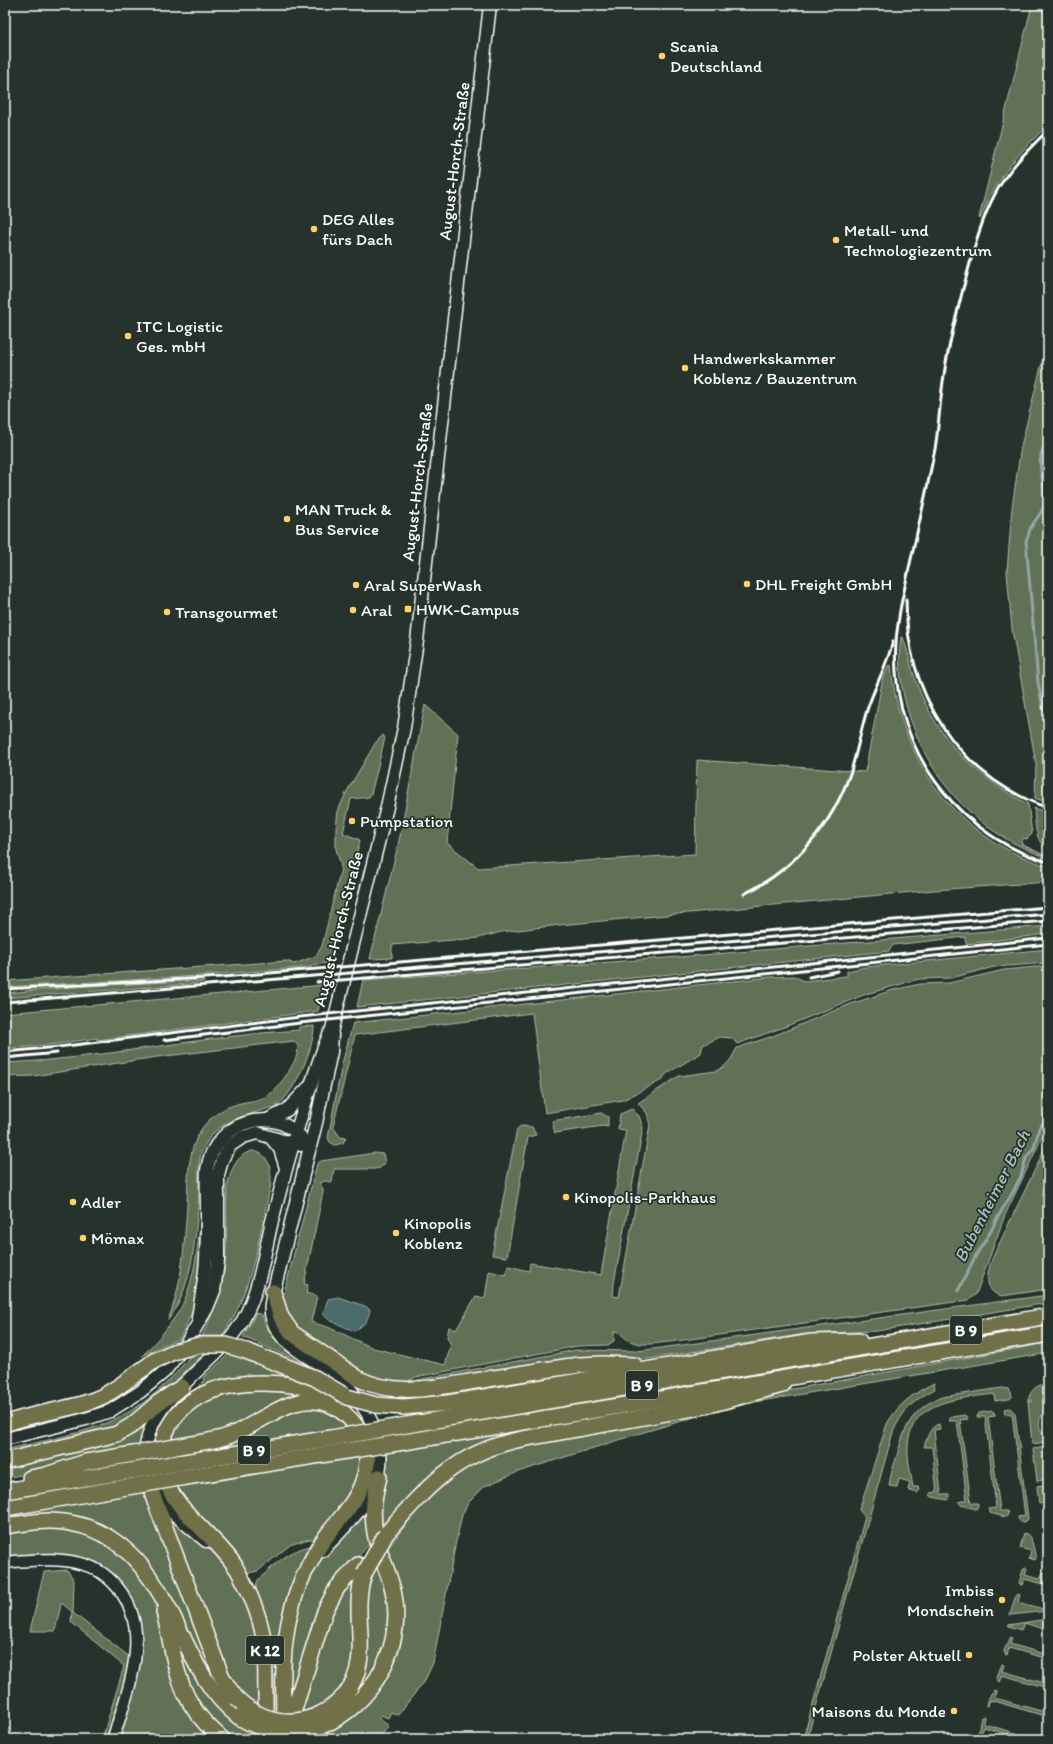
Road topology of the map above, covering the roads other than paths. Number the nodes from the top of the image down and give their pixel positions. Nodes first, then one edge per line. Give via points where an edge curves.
1 (490, 5) edge
2 (332, 1029) junction
3 (312, 1082) junction
4 (267, 1120) junction
5 (271, 1138) junction
6 (295, 1138) junction
7 (310, 1146) junction
8 (286, 1168) junction
9 (274, 1292) junction
10 (1048, 1316) edge
11 (197, 1323) junction
12 (1048, 1334) edge
13 (883, 1344) junction
14 (654, 1368) junction
15 (844, 1368) junction
16 (182, 1387) junction
17 (347, 1397) junction
18 (5, 1424) edge
19 (5, 1439) edge
20 (5, 1461) edge
21 (141, 1477) junction
22 (379, 1477) junction
23 (5, 1484) edge
24 (5, 1491) edge
25 (5, 1508) edge
26 (5, 1526) edge
27 (5, 1562) edge
28 (235, 1566) junction
29 (308, 1567) junction
30 (361, 1570) junction
31 (155, 1584) junction
32 (308, 1725) junction
33 (113, 1739) edge
34 (222, 1739) edge
35 (266, 1739) edge
36 (284, 1739) edge

1 - 2 main road, August-Horch-Straße / K 12 via 408,706 387,807
2 - 3 main road, August-Horch-Straße / K 12
2 - 7 main road, August-Horch-Straße / K 12 via 331,1052
3 - 4 main road via 287,1110
3 - 6 main road, August-Horch-Straße / K 12
4 - 6 main road via 287,1125
4 - 11 main road via 251,1122 231,1130 220,1139 210,1159 207,1170 206,1268
5 - 6 main road
5 - 8 main road via 280,1149
5 - 11 main road via 257,1133 243,1137 231,1146 222,1160 218,1175 217,1272 211,1299
6 - 7 main road
6 - 8 main road, August-Horch-Straße / K 12
7 - 9 main road, August-Horch-Straße / K 12
8 - 16 main road, August-Horch-Straße / K 12 via 246,1314 227,1343
9 - 14 highway via 281,1317 292,1333 359,1379 388,1388 428,1388 579,1364 626,1364
9 - 22 main road, August-Horch-Straße / K 12 via 271,1317 281,1336 345,1384 370,1418 380,1448
10 - 13 highway, B 9
11 - 19 main road via 172,1363 130,1399 110,1411 93,1417
12 - 15 highway, B 9
13 - 14 highway via 857,1341 812,1342
13 - 21 highway, B 9, bridge via 178,1463
14 - 17 highway, bridge via 448,1403 403,1407 376,1405
15 - 21 highway, B 9, bridge via 180,1478
15 - 30 highway, bridge via 720,1403 522,1438 493,1446 464,1460 438,1478 391,1528
16 - 20 highway via 158,1402 131,1426 116,1434
16 - 21 main road, August-Horch-Straße / K 12 via 166,1403 152,1425 145,1448
17 - 18 highway, bridge via 314,1378 246,1351 226,1345 199,1345 160,1357 112,1391 93,1400
17 - 28 highway, bridge via 300,1385 260,1383 234,1386 214,1391 186,1405 168,1428 160,1452 164,1476 174,1496 189,1515 220,1545
21 - 24 highway, B 9
21 - 25 highway, B 9
21 - 28 main road, August-Horch-Straße / K 12 via 174,1514
21 - 32 highway, bridge via 153,1496 221,1675 236,1698 254,1713 268,1719
22 - 29 main road, August-Horch-Straße / K 12 via 362,1507
22 - 32 highway via 373,1505 373,1521 395,1602 390,1652 376,1680 358,1702 337,1719
23 - 29 highway, bridge via 46,1475 86,1462 232,1435 284,1406 298,1402 320,1402 346,1414 358,1428 365,1443 367,1459 365,1474 355,1498 320,1545
26 - 31 highway via 50,1521 71,1523 91,1529 112,1539 131,1554
27 - 33 street via 52,1560 78,1563 103,1574 122,1594 134,1618 136,1644 133,1671
28 - 35 main road, August-Horch-Straße / K 12 via 254,1602 263,1635
29 - 36 main road, August-Horch-Straße / K 12 via 295,1594 286,1632 283,1666
30 - 32 highway via 358,1603 361,1652 356,1678 336,1704
30 - 36 highway via 338,1588 325,1610
31 - 32 highway, bridge via 196,1665 223,1703 240,1717 271,1731 294,1733
31 - 34 highway via 183,1689 197,1713

